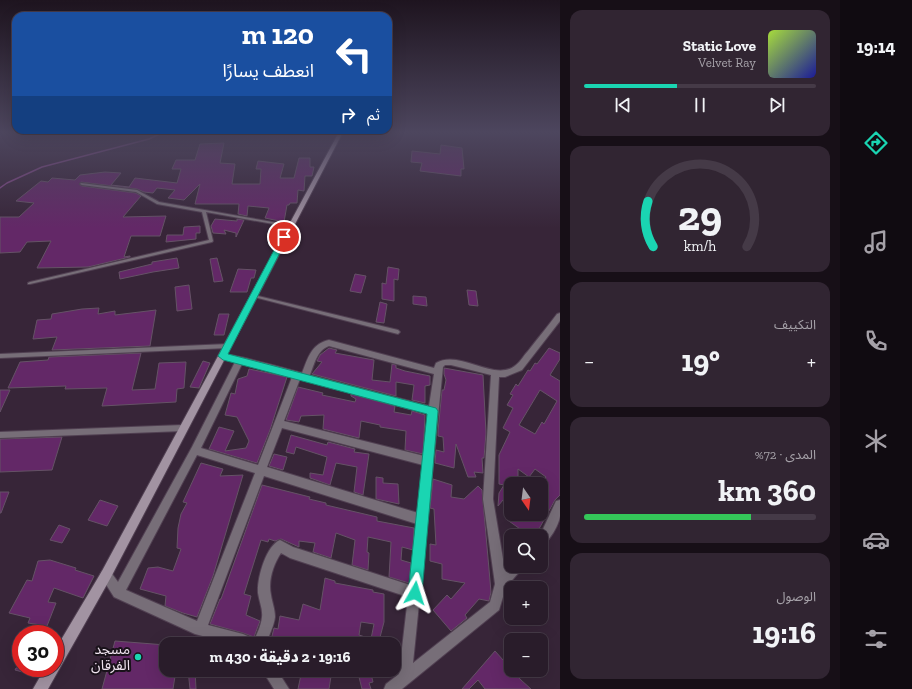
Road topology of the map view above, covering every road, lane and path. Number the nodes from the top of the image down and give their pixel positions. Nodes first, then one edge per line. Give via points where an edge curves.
1 (324, 164) edge
2 (82, 184) dead end
3 (204, 211) junction
4 (290, 226) junction
5 (30, 283) dead end
6 (254, 296) junction
7 (560, 316) edge
8 (398, 332) dead end
9 (228, 346) junction
10 (0, 356) edge
11 (223, 356) junction
12 (240, 360) junction
13 (438, 372) junction
14 (495, 373) junction
15 (301, 376) junction
16 (433, 411) junction
17 (278, 423) junction
18 (183, 428) junction
19 (0, 435) edge
20 (195, 450) junction
21 (429, 462) junction
22 (261, 470) junction
23 (560, 505) edge
24 (423, 520) junction
25 (548, 530) edge
26 (511, 573) edge
27 (106, 575) junction
28 (501, 584) junction
29 (118, 593) junction
30 (415, 593) junction
31 (200, 629) junction
32 (231, 637) edge
33 (262, 637) edge
34 (64, 647) edge
35 (47, 677) edge
36 (274, 677) edge
37 (405, 678) junction
38 (40, 689) edge
39 (282, 689) edge
40 (391, 689) edge

1 - 4 main road
2 - 3 lane via 137,191 158,203
3 - 4 lane
3 - 5 lane via 211,241
4 - 6 main road
6 - 8 lane
6 - 9 main road
7 - 14 street via 519,368 505,374
9 - 10 lane
9 - 11 main road
11 - 12 street
11 - 18 main road
12 - 15 street
12 - 20 street
13 - 14 street via 439,365 447,361
13 - 15 street via 324,343 318,347
13 - 16 street
14 - 28 street via 488,499
15 - 16 street
15 - 17 street
16 - 21 street
17 - 21 street
17 - 22 street
18 - 19 lane
18 - 27 main road
20 - 22 street
20 - 29 street
21 - 24 street
22 - 24 street
22 - 31 street
23 - 25 street
24 - 30 street
26 - 28 street
27 - 29 street
27 - 34 main road
28 - 37 street via 495,606
29 - 31 street
30 - 33 street via 290,552 280,546 273,555 265,581 268,620
30 - 37 street
31 - 32 street
35 - 38 main road
36 - 39 street
37 - 40 street

